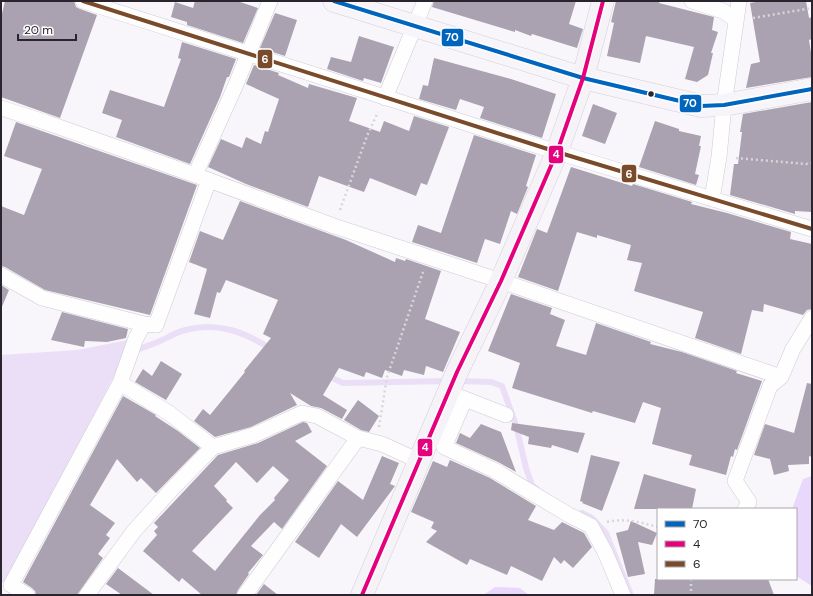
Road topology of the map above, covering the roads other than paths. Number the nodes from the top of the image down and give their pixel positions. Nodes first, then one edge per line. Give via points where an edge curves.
1 (83, 1) edge
2 (270, 1) edge
3 (334, 1) edge
4 (425, 1) edge
5 (603, 1) edge
6 (692, 1) edge
7 (739, 1) edge
8 (736, 20) junction
9 (415, 26) junction
10 (249, 54) junction
11 (583, 78) junction
12 (812, 89) edge
13 (385, 98) junction
14 (724, 105) junction
15 (1, 108) edge
16 (556, 152) junction
17 (202, 177) junction
18 (712, 199) junction
19 (812, 229) edge
20 (1, 275) edge
21 (501, 281) junction
22 (812, 318) edge
23 (144, 324) junction
24 (781, 377) junction
25 (120, 383) junction
26 (455, 388) junction
27 (506, 415) dead end
28 (363, 440) junction
29 (213, 447) junction
30 (419, 461) junction
31 (746, 508) edge
32 (26, 595) edge
33 (87, 595) edge
34 (245, 595) edge
35 (362, 595) edge
36 (623, 595) edge

1 - 10 street
2 - 10 street
3 - 9 main road
4 - 9 street
5 - 11 highway
6 - 8 street via 722,10
7 - 8 street
8 - 14 street
9 - 11 main road
9 - 13 street
10 - 13 street
10 - 17 street
11 - 14 main road via 701,106
11 - 16 highway
12 - 14 main road
13 - 16 street
14 - 18 street
15 - 17 street
16 - 18 street
16 - 21 highway
17 - 21 street via 334,226
17 - 23 street via 156,325
18 - 19 street
20 - 23 street via 42,298
21 - 24 street
21 - 26 highway
22 - 24 street via 793,349
23 - 25 street via 136,338
24 - 31 street via 770,386 735,481 749,502
25 - 29 street
25 - 32 street via 10,585
26 - 27 street
26 - 30 highway
26 - 36 street via 444,447 494,470 591,526
28 - 29 street via 317,416 302,413 254,435
28 - 30 street via 382,444
28 - 34 street
29 - 33 street via 134,531
30 - 35 highway

